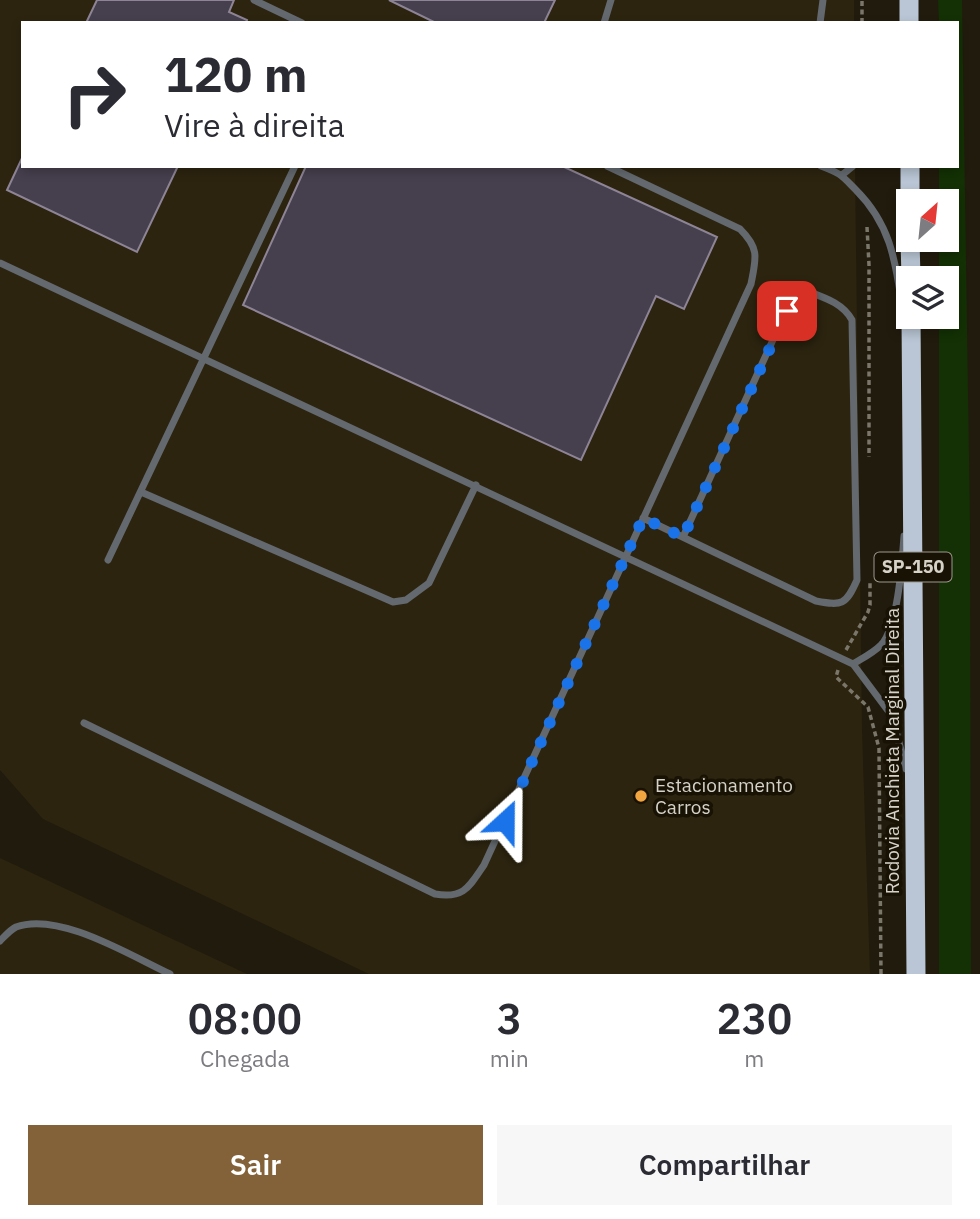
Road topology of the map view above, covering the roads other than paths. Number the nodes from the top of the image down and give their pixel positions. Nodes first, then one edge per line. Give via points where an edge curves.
1 (254, 0) edge
2 (611, 0) edge
3 (823, 0) edge
4 (902, 0) edge
5 (906, 11) edge
6 (299, 21) edge
7 (605, 21) edge
8 (820, 21) edge
9 (294, 168) edge
10 (611, 168) edge
11 (826, 168) edge
12 (851, 168) edge
13 (910, 168) edge
14 (842, 175) junction
15 (910, 189) edge
16 (0, 263) edge
17 (911, 329) edge
18 (205, 359) junction
19 (911, 371) junction
20 (912, 435) junction
21 (477, 485) junction
22 (141, 492) junction
23 (643, 518) junction
24 (683, 537) junction
25 (625, 558) junction
26 (108, 560) dead end
27 (853, 664) junction
28 (84, 723) dead end
29 (915, 818) junction
30 (0, 941) edge
31 (170, 974) edge
32 (916, 974) edge

1 - 6 lane
2 - 7 lane
3 - 8 lane
4 - 5 lane
9 - 18 lane
10 - 23 lane via 740,229 757,255 751,284
11 - 14 lane
12 - 14 lane
13 - 15 highway
14 - 19 lane via 885,227 895,257
16 - 18 lane
17 - 19 highway, Rodovia Anchieta Marginal Direita / SP-150
18 - 21 lane
18 - 22 lane
19 - 20 highway, Rodovia Anchieta Marginal Direita / SP-150
20 - 27 lane via 893,619 880,646
20 - 29 highway, Rodovia Anchieta Marginal Direita / SP-150
21 - 22 lane via 429,583 406,600 393,602
21 - 25 lane
22 - 26 lane
23 - 24 lane
23 - 25 lane
24 - 24 lane via 816,601 837,605 849,598 857,580 852,320 847,310 804,290 793,296
25 - 27 lane
25 - 28 lane via 484,866 466,891 450,897 435,894
27 - 29 lane via 892,716
29 - 32 highway, Rodovia Anchieta Marginal Direita / SP-150
30 - 31 lane via 14,928 37,923 90,936

